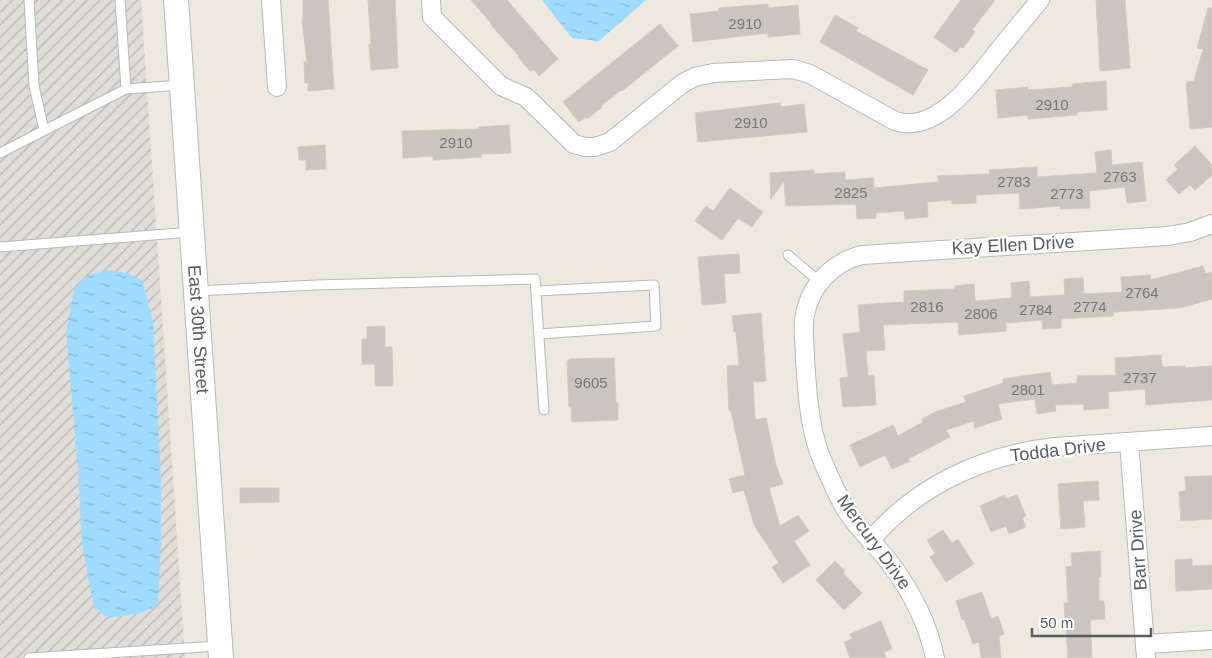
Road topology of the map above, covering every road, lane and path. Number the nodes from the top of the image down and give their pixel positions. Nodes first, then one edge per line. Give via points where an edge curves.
1 (29, 0) edge
2 (120, 0) edge
3 (176, 0) edge
4 (271, 0) edge
5 (431, 0) edge
6 (1040, 0) edge
7 (182, 85) junction
8 (277, 86) dead end
9 (126, 89) junction
10 (44, 130) junction
11 (0, 153) edge
12 (1212, 224) edge
13 (192, 232) junction
14 (0, 247) edge
15 (788, 256) dead end
16 (820, 282) junction
17 (196, 291) junction
18 (536, 291) junction
19 (539, 334) junction
20 (544, 410) dead end
21 (1212, 436) edge
22 (1129, 442) junction
23 (870, 541) junction
24 (1212, 640) edge
25 (1145, 651) edge
26 (220, 652) edge
27 (29, 658) edge
28 (935, 658) edge

1 - 10 lane via 34,86
2 - 9 lane
3 - 7 main road, East 30th Street
4 - 8 street
5 - 6 street via 432,17 501,86 526,97 574,144 590,148 610,142 684,83 713,73 779,68 801,70 895,121 911,124 926,120 968,90
7 - 9 lane
7 - 13 main road, East 30th Street
9 - 10 lane
10 - 11 lane
12 - 16 street, Kay Ellen Drive via 1168,236 868,254 845,261 829,271
13 - 14 lane
13 - 17 main road, East 30th Street
15 - 16 lane
16 - 23 street, Mercury Drive via 809,300 804,320 808,406 818,450 833,485 847,511
17 - 18 lane via 536,279
17 - 26 main road, East 30th Street
18 - 19 lane
18 - 19 lane via 654,286 656,326
19 - 20 lane
21 - 22 street, Todda Drive
22 - 23 street, Todda Drive via 1032,449 983,462 912,501
22 - 25 street, Barr Drive
23 - 28 street, Mercury Drive via 899,574 914,599
24 - 25 street
26 - 27 lane

